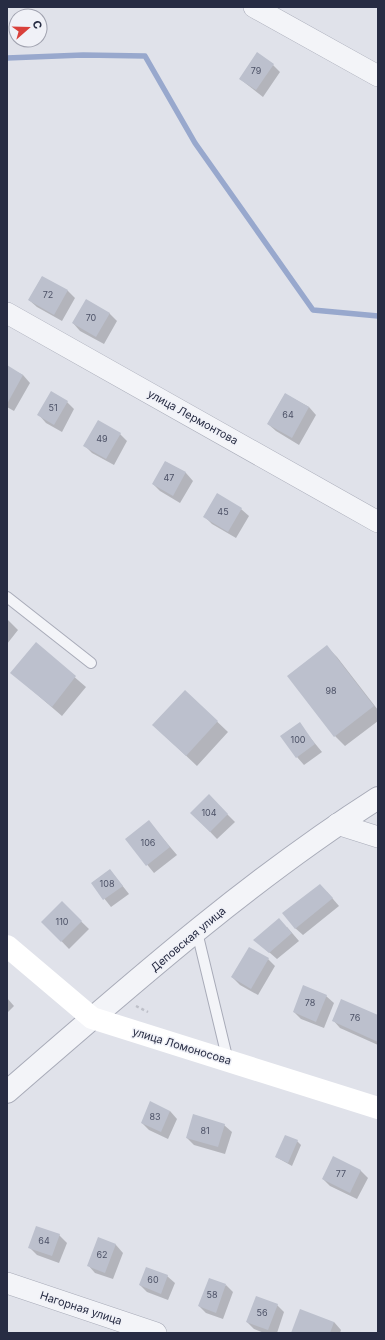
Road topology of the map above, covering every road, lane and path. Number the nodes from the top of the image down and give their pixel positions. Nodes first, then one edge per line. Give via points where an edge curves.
1 (254, 7) edge
2 (378, 76) edge
3 (7, 313) edge
4 (378, 522) edge
5 (7, 597) edge
6 (91, 663) dead end
7 (378, 798) edge
8 (337, 824) junction
9 (378, 837) edge
10 (197, 932) junction
11 (7, 946) edge
12 (132, 1003) dead end
13 (149, 1013) dead end
14 (92, 1018) junction
15 (228, 1061) junction
16 (7, 1092) edge
17 (378, 1108) edge
18 (7, 1283) edge
19 (156, 1333) edge

1 - 2 street
3 - 4 street, улица Лермонтова
5 - 6 lane
7 - 8 street, Деповская улица
8 - 9 street
8 - 10 street, Деповская улица
10 - 14 street, Деповская улица
10 - 15 lane
11 - 14 main road, улица Ломоносова
12 - 13 path
14 - 15 main road, улица Ломоносова
14 - 16 street, Деповская улица
15 - 17 main road, улица Ломоносова
18 - 19 street, Нагорная улица

